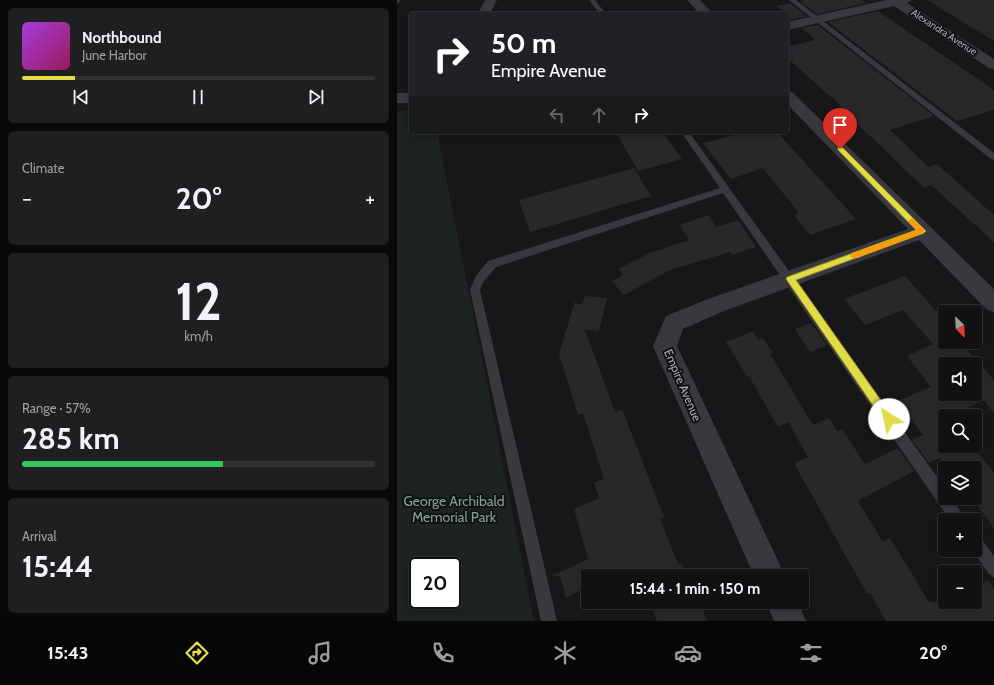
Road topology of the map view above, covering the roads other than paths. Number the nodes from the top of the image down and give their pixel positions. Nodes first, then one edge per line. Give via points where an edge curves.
1 (492, 0) edge
2 (592, 0) edge
3 (693, 0) edge
4 (792, 0) edge
5 (899, 1) edge
6 (485, 12) edge
7 (498, 12) edge
8 (601, 12) edge
9 (705, 12) edge
10 (818, 20) junction
11 (789, 26) edge
12 (994, 64) edge
13 (789, 97) edge
14 (397, 98) edge
15 (409, 98) edge
16 (686, 134) edge
17 (994, 157) edge
18 (726, 189) junction
19 (921, 231) junction
20 (790, 279) junction
21 (994, 304) edge
22 (954, 513) edge
23 (982, 552) edge
24 (767, 569) edge
25 (994, 569) edge
26 (784, 609) edge
27 (549, 621) edge
28 (790, 621) edge

1 - 6 street
1 - 7 street
2 - 8 lane
3 - 9 street
4 - 10 lane
5 - 10 street
5 - 12 street, Alexandra Avenue
10 - 11 street
10 - 17 lane
13 - 19 street
14 - 15 street
16 - 18 lane
18 - 20 lane
18 - 27 lane via 492,264 475,290
19 - 20 street, Empire Avenue
19 - 21 street
20 - 22 lane
20 - 24 street, Empire Avenue via 674,323 665,346
23 - 25 lane
26 - 28 street

